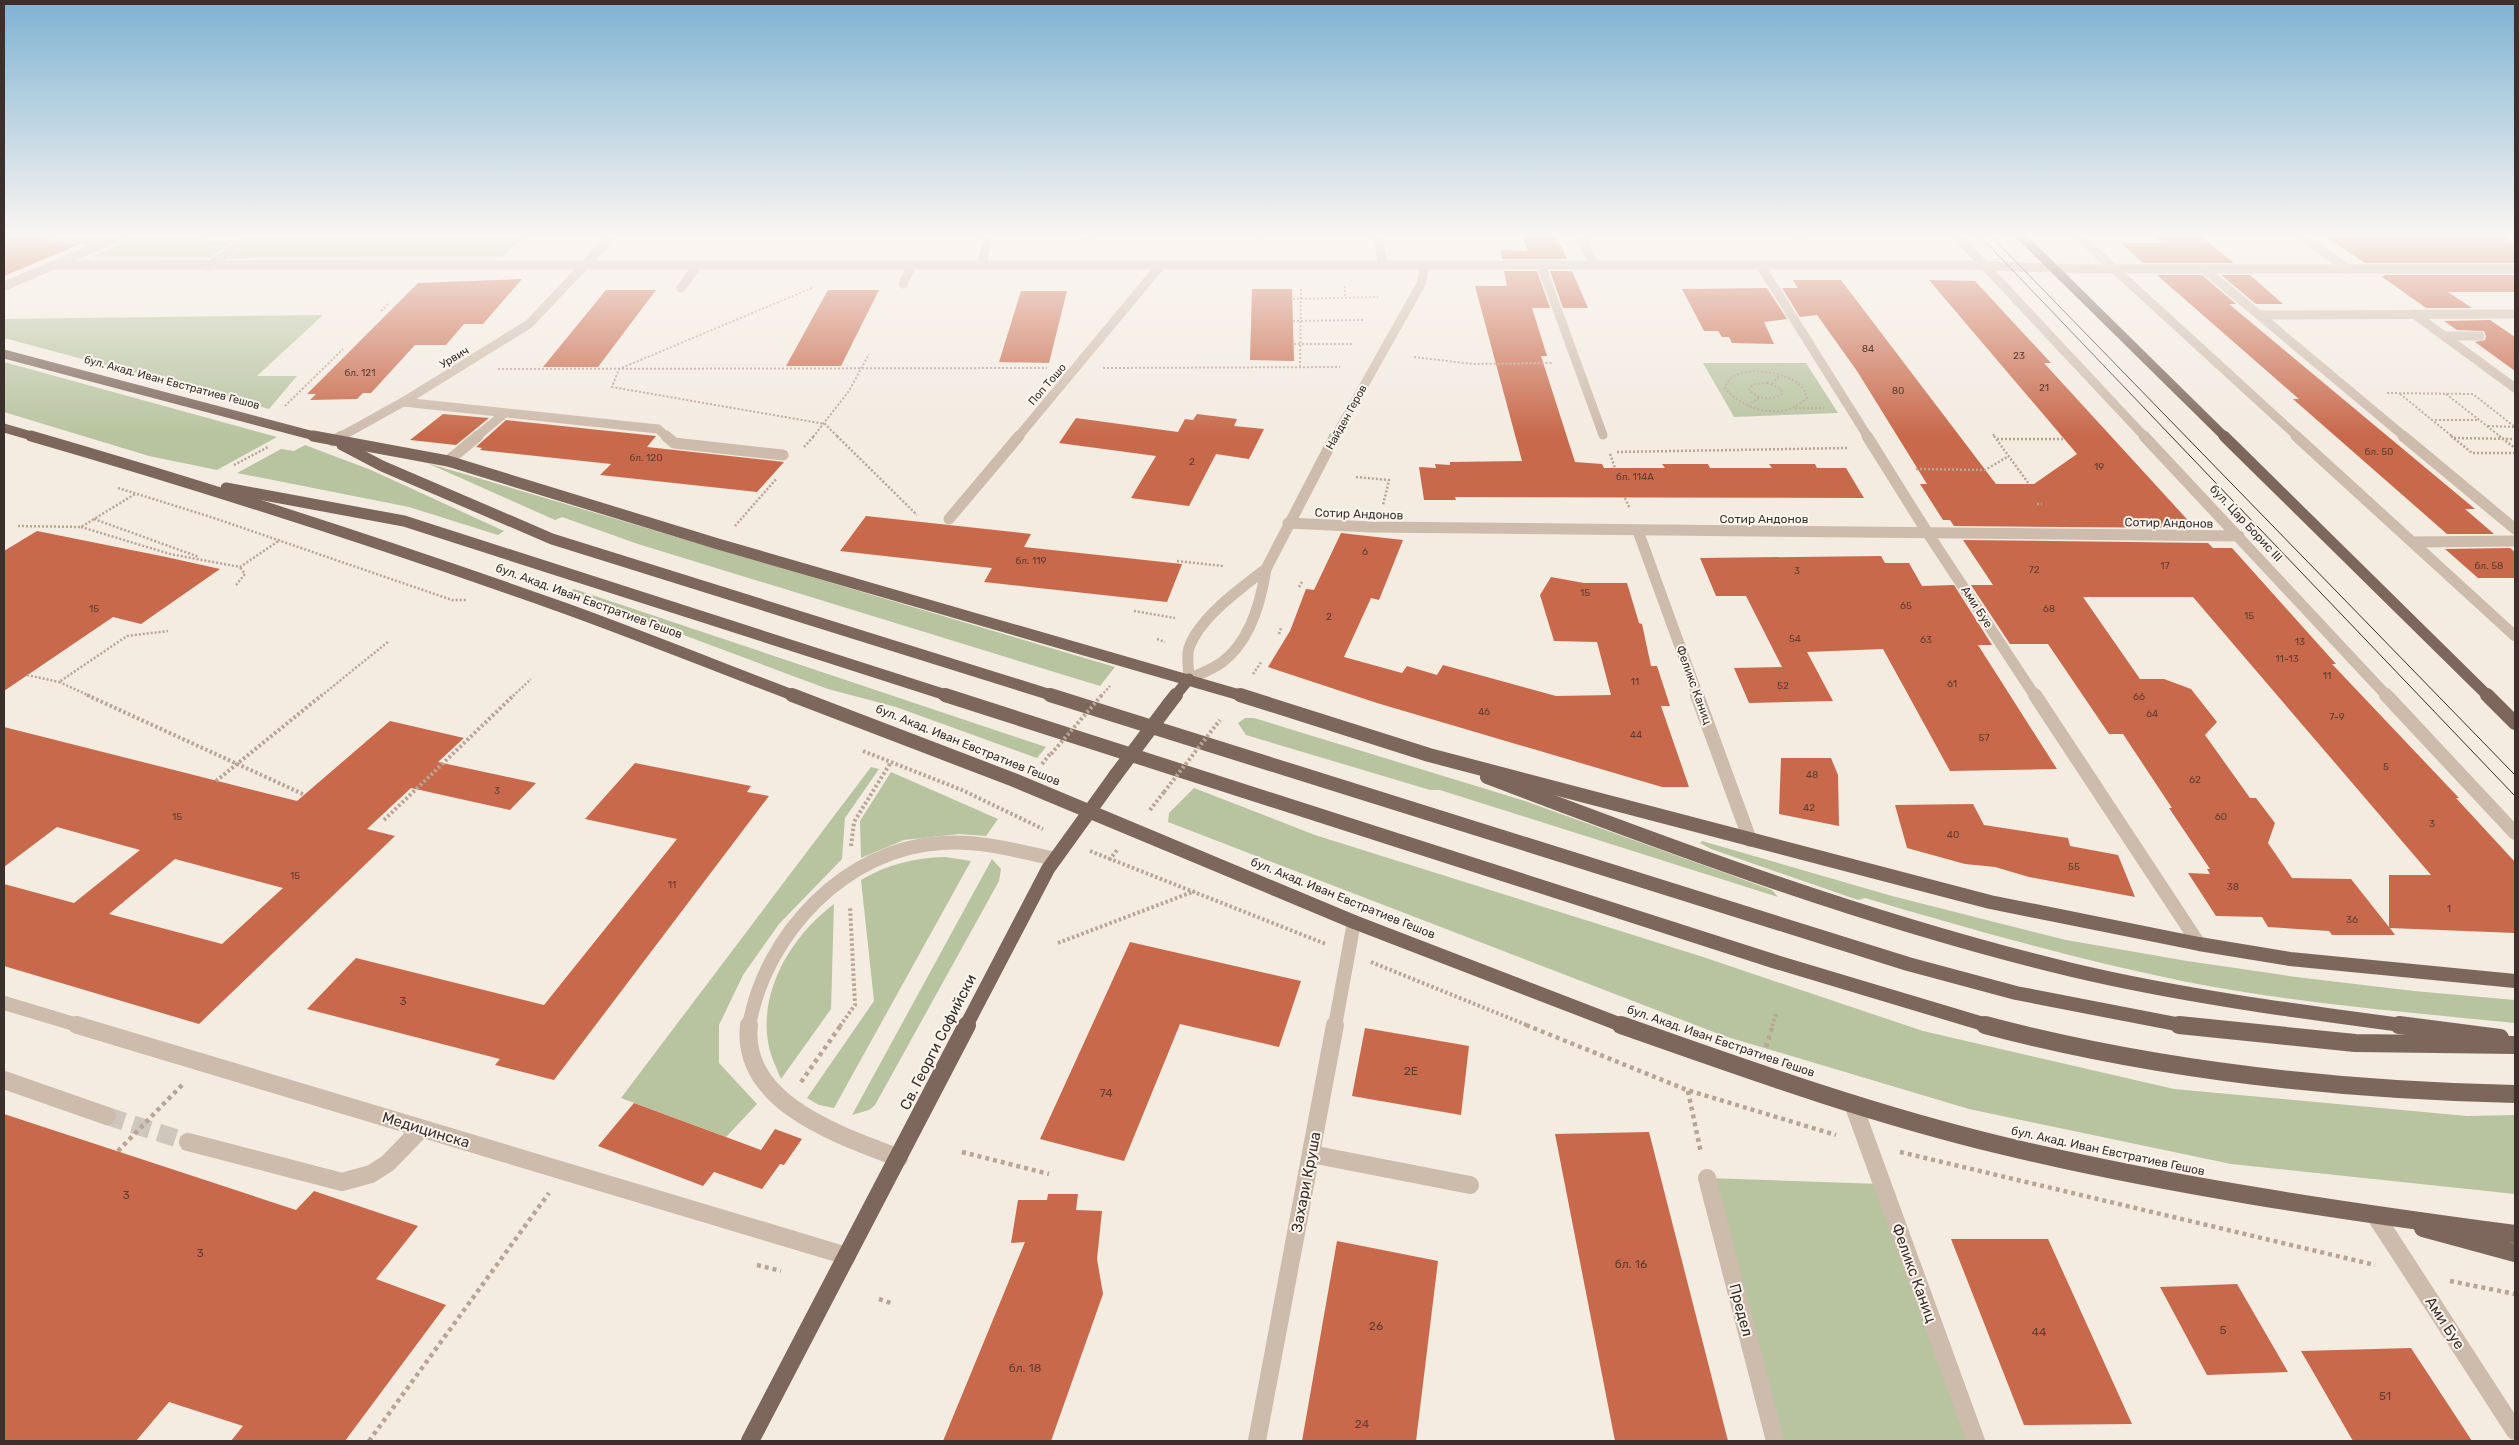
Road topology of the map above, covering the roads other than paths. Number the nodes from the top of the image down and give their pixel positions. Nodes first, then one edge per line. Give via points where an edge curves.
1 (551, 300) edge
2 (1134, 300) edge
3 (1412, 300) edge
4 (1554, 300) edge
5 (1782, 300) edge
6 (2018, 300) edge
7 (2088, 300) edge
8 (2150, 300) edge
9 (2242, 300) edge
10 (2414, 314) junction
11 (2515, 314) edge
12 (2259, 315) junction
13 (2444, 336) junction
14 (2480, 336) dead end
15 (4, 354) edge
16 (2515, 388) edge
17 (403, 402) junction
18 (505, 413) junction
19 (4, 428) edge
20 (1603, 435) dead end
21 (333, 441) junction
22 (783, 455) dead end
23 (448, 462) junction
24 (189, 482) junction
25 (949, 519) dead end
26 (1288, 523) junction
27 (2515, 529) edge
28 (1638, 531) junction
29 (1927, 532) junction
30 (2240, 536) junction
31 (2515, 541) edge
32 (2414, 542) junction
33 (1266, 569) junction
34 (2515, 636) edge
35 (1189, 679) junction
36 (2515, 723) edge
37 (1429, 755) junction
38 (1089, 810) junction
39 (2515, 833) edge
40 (1750, 840) junction
41 (1055, 859) junction
42 (1354, 922) junction
43 (2199, 944) junction
44 (2515, 981) edge
45 (6, 1008) edge
46 (2515, 1040) edge
47 (2515, 1045) edge
48 (4, 1080) edge
49 (2515, 1094) edge
50 (1853, 1104) junction
51 (107, 1116) tunnel mouth
52 (421, 1129) junction
53 (188, 1142) tunnel mouth
54 (1311, 1154) junction
55 (899, 1158) junction
56 (1707, 1178) road end
57 (1470, 1185) dead end
58 (2375, 1215) junction
59 (2515, 1234) edge
60 (2515, 1254) edge
61 (847, 1256) junction
62 (2515, 1431) edge
63 (750, 1441) edge
64 (1256, 1441) edge
65 (1775, 1441) edge
66 (1976, 1441) edge

1 - 17 street, Урвич via 529,324 506,340
2 - 25 street, Поп Тошо
3 - 26 street, Найден Геров
4 - 20 street
5 - 29 street, Ами Буе
6 - 30 street, бул. Цар Борис III
7 - 36 main road
8 - 32 street
9 - 12 street
10 - 11 street
10 - 12 street
10 - 13 street
12 - 27 street
13 - 14 street
13 - 16 street
15 - 21 main road, бул. Акад. Иван Евстратиев Гешов
17 - 18 street
17 - 21 street, Урвич
18 - 22 street via 658,429 674,443
18 - 23 street
19 - 24 main road, бул. Акад. Иван Евстратиев Гешов
21 - 23 main road, бул. Акад. Иван Евстратиев Гешов
21 - 47 main road, бул. Акад. Иван Евстратиев Гешов via 382,466 552,539 1908,964 2016,994 2185,1026 2355,1043
23 - 35 main road, бул. Акад. Иван Евстратиев Гешов via 718,544
24 - 38 main road, бул. Акад. Иван Евстратиев Гешов via 569,610
24 - 49 main road, бул. Акад. Иван Евстратиев Гешов via 404,521 1883,996 2008,1030 2088,1050 2205,1071 2432,1093
26 - 28 street, Сотир Андонов via 1371,528
26 - 33 street, Найден Геров
28 - 29 street, Сотир Андонов
28 - 40 street, Феликс Каниц
29 - 30 street, Сотир Андонов
29 - 43 street, Ами Буе
30 - 39 street, бул. Цар Борис III
31 - 32 street
32 - 34 street
33 - 35 street, Найден Геров via 1263,593 1244,635 1225,660
33 - 35 street, Найден Геров via 1232,597 1195,636 1188,649
35 - 37 main road, бул. Акад. Иван Евстратиев Гешов
35 - 38 main road, Св. Георги Софийски, bridge
37 - 40 main road, бул. Акад. Иван Евстратиев Гешов
37 - 46 main road via 1759,877 1940,936 2073,970 2182,993 2276,1009
38 - 41 main road, Св. Георги Софийски
38 - 42 main road, бул. Акад. Иван Евстратиев Гешов
40 - 43 main road, бул. Акад. Иван Евстратиев Гешов via 1990,902
41 - 55 main road, Св. Георги Софийски
41 - 55 street via 977,843 940,842 905,848 867,864 832,887 804,914 763,977 750,1012 747,1044 760,1074 812,1123
42 - 50 main road, бул. Акад. Иван Евстратиев Гешов via 1613,1022
42 - 54 street, Захари Круша
43 - 44 main road, бул. Акад. Иван Евстратиев Гешов via 2299,960
45 - 52 street, Медицинска
48 - 51 street
50 - 58 main road, бул. Акад. Иван Евстратиев Гешов via 1999,1145 2136,1175
50 - 66 street, Феликс Каниц
52 - 53 street via 388,1164 371,1174 342,1182
52 - 61 street, Медицинска
54 - 57 street
54 - 64 street, Захари Круша
55 - 61 main road, Св. Георги Софийски
56 - 65 street, Предел
58 - 59 main road, бул. Акад. Иван Евстратиев Гешов
58 - 60 main road
58 - 62 street, Ами Буе
61 - 63 main road, Св. Георги Софийски

